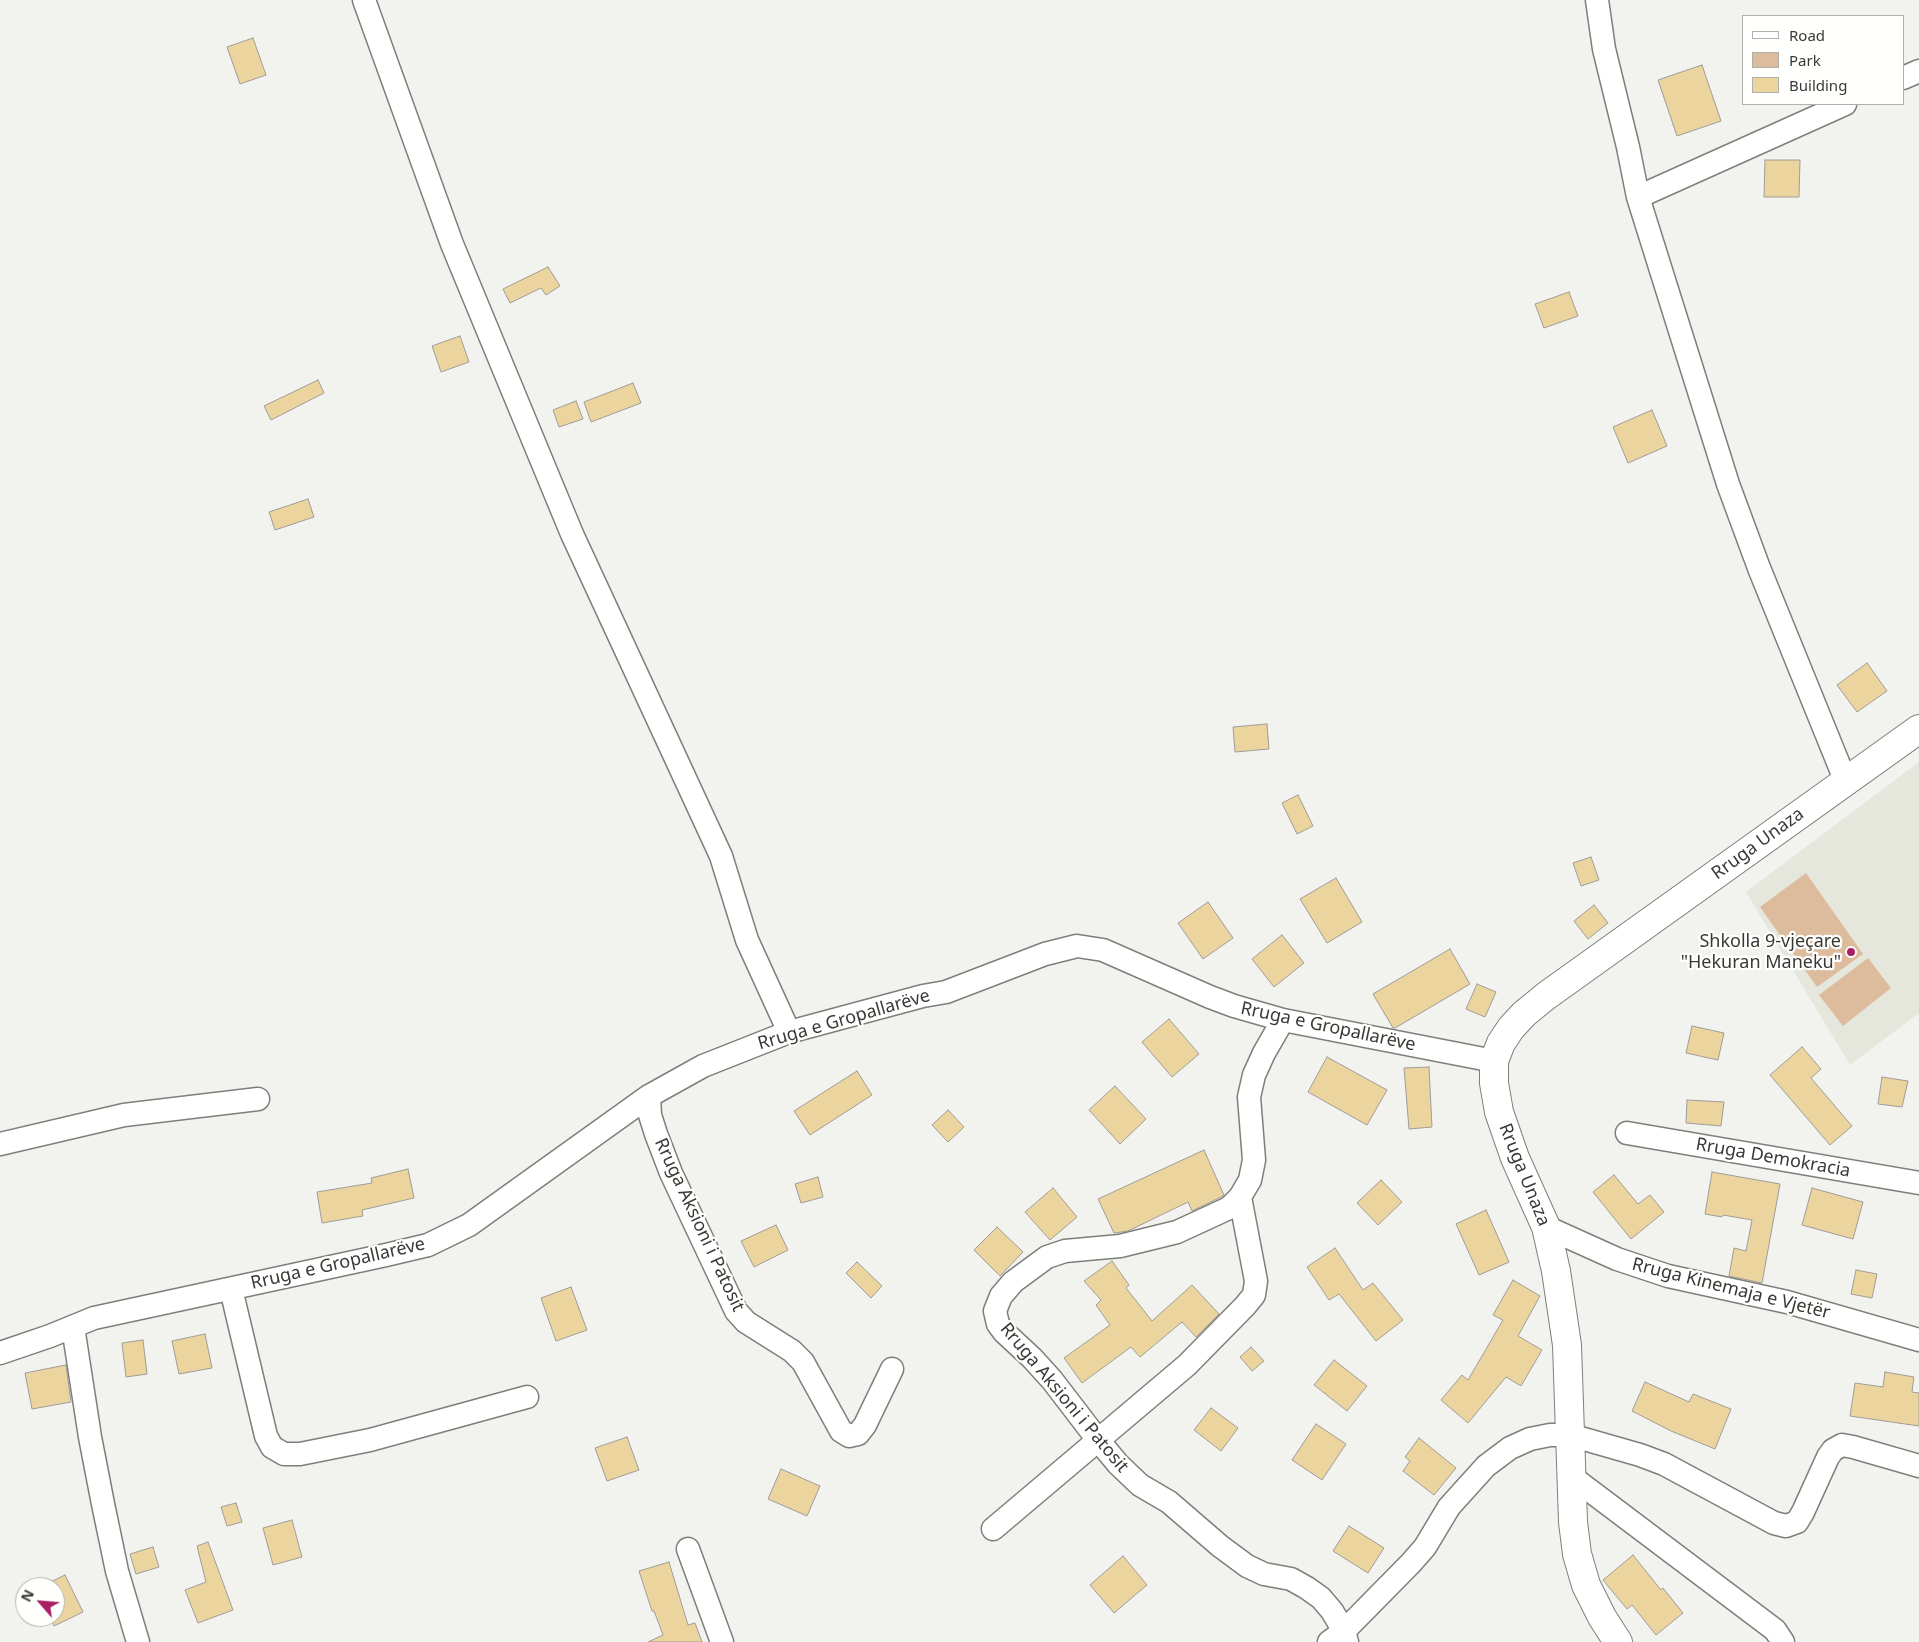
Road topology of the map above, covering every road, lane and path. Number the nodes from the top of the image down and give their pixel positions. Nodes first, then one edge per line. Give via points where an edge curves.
1 (364, 0) edge
2 (1597, 0) edge
3 (1919, 71) edge
4 (1904, 78) edge
5 (1843, 105) edge
6 (1638, 197) junction
7 (1919, 730) edge
8 (1846, 782) junction
9 (1283, 1020) junction
10 (789, 1032) junction
11 (1494, 1061) junction
12 (649, 1096) junction
13 (258, 1099) dead end
14 (1627, 1133) dead end
15 (0, 1144) edge
16 (1919, 1183) edge
17 (1240, 1197) junction
18 (1546, 1227) junction
19 (230, 1289) junction
20 (73, 1327) junction
21 (1919, 1340) edge
22 (0, 1353) edge
23 (892, 1369) dead end
24 (527, 1397) dead end
25 (1570, 1436) junction
26 (1098, 1440) junction
27 (1919, 1466) edge
28 (1572, 1477) junction
29 (993, 1529) dead end
30 (688, 1549) dead end
31 (1340, 1638) edge
32 (138, 1642) edge
33 (722, 1642) edge
34 (1618, 1642) edge
35 (1784, 1642) edge

1 - 10 street via 452,244 572,534 721,856 747,940
2 - 6 street via 1604,49
3 - 4 street
5 - 6 street
6 - 8 street via 1728,484 1758,568
7 - 8 main road, Rruga Unaza
8 - 11 main road, Rruga Unaza via 1546,996 1511,1028
9 - 10 street, Rruga e Gropallarëve via 1210,997 1103,950 1077,946 1045,954 946,992
9 - 11 street, Rruga e Gropallarëve
9 - 17 street, Rruga Aksioni i Patosit via 1254,1074 1249,1097 1254,1160 1250,1180
10 - 12 street, Rruga e Gropallarëve via 703,1066
11 - 18 main road, Rruga Unaza via 1499,1112 1515,1158
12 - 19 street, Rruga e Gropallarëve via 469,1225 428,1245
12 - 23 street, Rruga Aksioni i Patosit via 650,1115 668,1165 736,1311 746,1322 792,1351 803,1362 841,1431 850,1436 858,1434
13 - 15 street via 124,1115
14 - 16 street, Rruga Demokracia
17 - 26 street via 1256,1281 1254,1295 1187,1364
17 - 26 street, Rruga Aksioni i Patosit via 1229,1208 1177,1232 1120,1246 1065,1251 1047,1257 1013,1282 1001,1296 995,1311 998,1324 1052,1380
18 - 21 street, Rruga Kinemaja e Vjetër via 1617,1259 1668,1276 1787,1302
18 - 25 main road, Rruga Unaza via 1567,1345
19 - 20 street, Rruga e Gropallarëve via 94,1318
19 - 24 street via 266,1436 272,1447 284,1454 300,1454 370,1440
20 - 22 street, Rruga e Gropallarëve
20 - 32 street via 90,1437 117,1572
25 - 27 street via 1656,1461 1774,1523 1786,1526 1797,1522 1828,1457 1842,1445
25 - 28 main road, Rruga Unaza
25 - 31 street via 1530,1439 1510,1448 1486,1466 1449,1507 1411,1563
26 - 29 street
26 - 31 street, Rruga Aksioni i Patosit via 1140,1485 1169,1502 1247,1566 1264,1574 1291,1579 1321,1598 1332,1611
28 - 34 main road, Rruga Unaza via 1577,1554 1586,1585
28 - 35 street via 1775,1630
30 - 33 street

